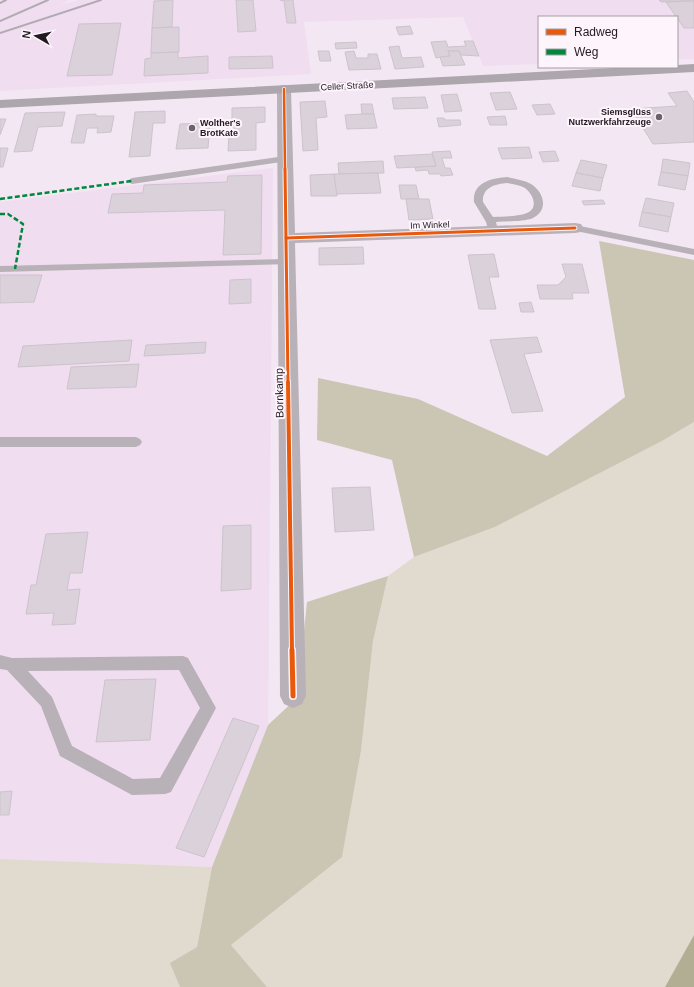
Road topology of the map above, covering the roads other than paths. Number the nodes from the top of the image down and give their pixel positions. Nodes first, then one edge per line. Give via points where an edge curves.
1 (693, 70) edge
2 (284, 89) junction
3 (0, 104) edge
4 (285, 159) junction
5 (132, 181) dead end
6 (491, 225) junction
7 (575, 228) joint
8 (286, 238) junction
9 (694, 252) edge
10 (286, 262) junction
11 (0, 269) edge
12 (0, 442) edge
13 (136, 442) dead end
14 (6, 664) edge
15 (293, 696) dead end

1 - 2 main road, Celler Straße
2 - 3 main road, Celler Straße
2 - 4 street, Bornkamp
4 - 5 lane
4 - 8 street, Bornkamp
6 - 6 lane via 480,206 479,193 482,187 488,183 507,180 527,184 533,189 539,204 535,212
6 - 7 street, Im Winkel
6 - 8 street, Im Winkel
7 - 9 lane
8 - 10 street, Bornkamp
10 - 11 lane
10 - 15 street, Bornkamp
12 - 13 lane
14 - 14 lane via 47,702 66,751 132,787 165,786 208,708 183,663

